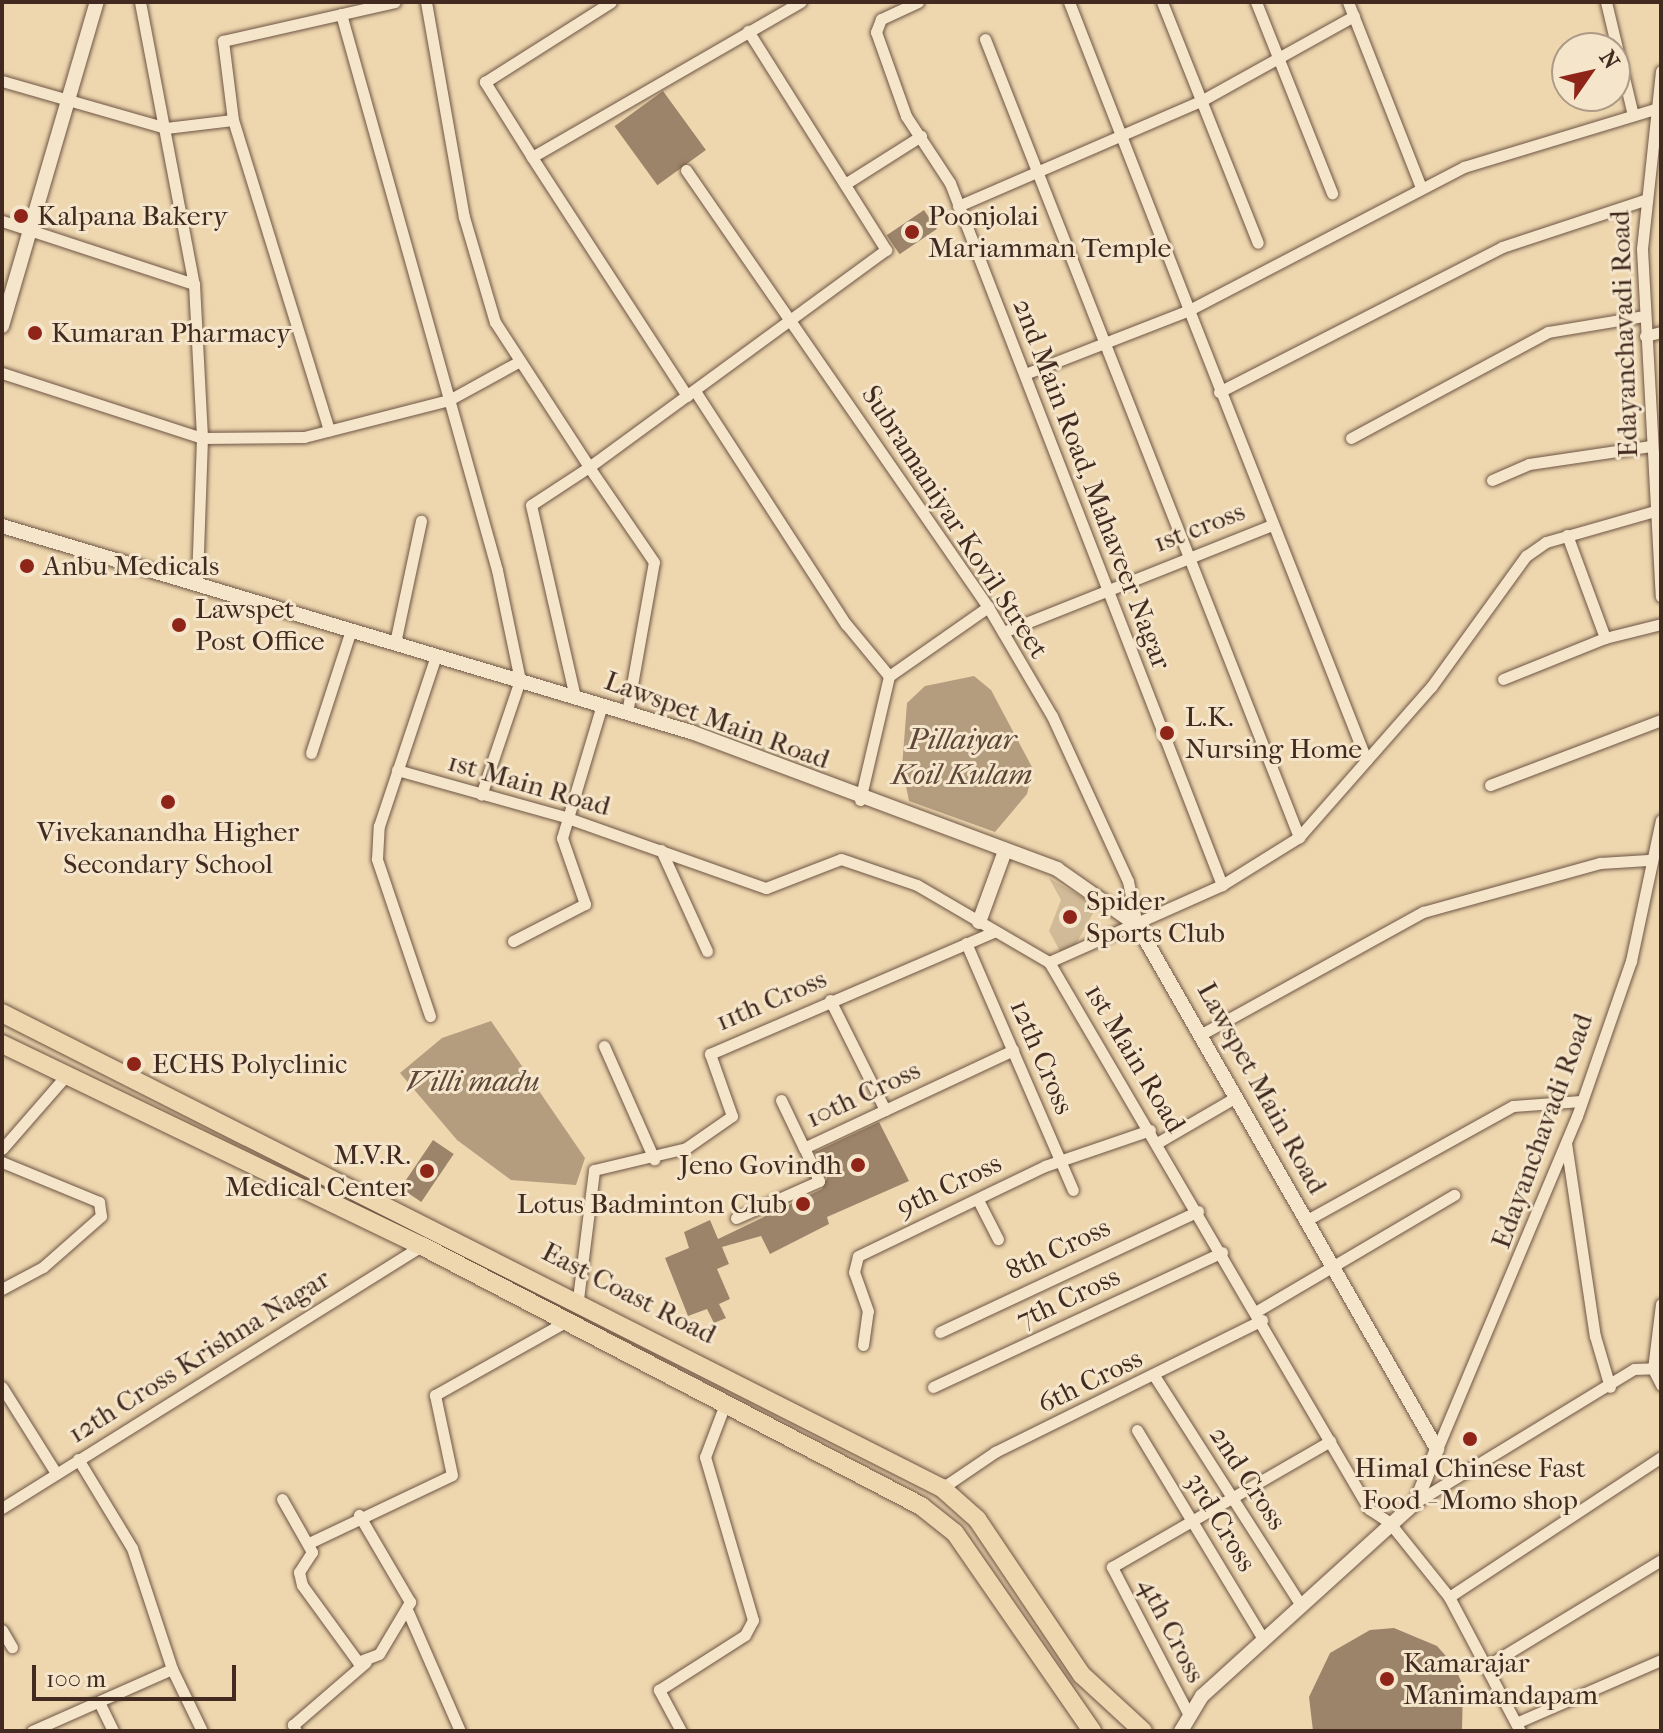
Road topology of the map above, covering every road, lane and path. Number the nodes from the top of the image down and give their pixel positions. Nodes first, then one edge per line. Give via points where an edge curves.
1 (97, 2) edge
2 (141, 2) edge
3 (395, 2) edge
4 (426, 2) edge
5 (611, 2) edge
6 (800, 2) edge
7 (918, 2) edge
8 (1069, 2) edge
9 (1162, 2) edge
10 (1256, 2) edge
11 (1348, 2) edge
12 (1606, 2) edge
13 (341, 14) junction
14 (1354, 16) junction
15 (748, 31) junction
16 (985, 39) dead end
17 (1279, 59) junction
18 (1661, 71) edge
19 (2, 81) edge
20 (1201, 101) junction
21 (66, 103) junction
22 (1658, 108) edge
23 (1633, 115) junction
24 (233, 120) junction
25 (166, 128) junction
26 (921, 136) junction
27 (1122, 137) junction
28 (532, 157) junction
29 (686, 170) dead end
30 (1041, 173) junction
31 (845, 184) junction
32 (1421, 187) junction
33 (1332, 193) dead end
34 (1644, 200) junction
35 (958, 206) junction
36 (2, 221) edge
37 (29, 231) junction
38 (1258, 243) dead end
39 (194, 284) junction
40 (1189, 310) junction
41 (1644, 316) junction
42 (789, 320) junction
43 (2, 326) edge
44 (1661, 332) edge
45 (1645, 336) junction
46 (1105, 342) junction
47 (520, 361) junction
48 (2, 373) edge
49 (1025, 374) junction
50 (1219, 392) junction
51 (691, 394) junction
52 (449, 400) junction
53 (329, 431) junction
54 (202, 438) junction
55 (1351, 438) dead end
56 (1651, 446) junction
57 (589, 467) junction
58 (1492, 480) dead end
59 (1655, 511) junction
60 (421, 521) dead end
61 (1272, 525) junction
62 (2, 526) edge
63 (1567, 535) junction
64 (1190, 556) junction
65 (197, 584) junction
66 (1108, 589) junction
67 (1661, 596) edge
68 (988, 607) junction
69 (1661, 624) edge
70 (351, 630) junction
71 (1003, 632) junction
72 (1605, 638) junction
73 (395, 643) junction
74 (436, 656) junction
75 (889, 676) junction
76 (1503, 679) dead end
77 (520, 680) junction
78 (575, 697) junction
79 (602, 705) junction
80 (627, 713) junction
81 (1661, 720) edge
82 (311, 753) dead end
83 (1366, 760) junction
84 (397, 770) junction
85 (1490, 785) dead end
86 (481, 795) junction
87 (860, 800) junction
88 (565, 817) junction
89 (1661, 820) edge
90 (1299, 837) junction
91 (661, 850) junction
92 (1005, 851) junction
93 (1653, 854) edge
94 (1222, 885) junction
95 (979, 922) junction
96 (1137, 925) junction
97 (995, 931) junction
98 (513, 941) dead end
99 (966, 943) junction
100 (707, 951) dead end
101 (1049, 962) junction
102 (830, 1000) junction
103 (2, 1013) edge
104 (430, 1016) dead end
105 (1200, 1035) junction
106 (2, 1044) edge
107 (604, 1046) dead end
108 (1013, 1050) junction
109 (64, 1078) junction
110 (1236, 1097) junction
111 (781, 1100) dead end
112 (1581, 1101) junction
113 (885, 1110) junction
114 (1150, 1130) junction
115 (1566, 1142) junction
116 (1157, 1143) junction
117 (804, 1148) junction
118 (2, 1149) edge
119 (654, 1159) junction
120 (1060, 1161) junction
121 (2, 1162) edge
122 (1073, 1190) dead end
123 (1454, 1195) dead end
124 (978, 1200) junction
125 (1198, 1211) junction
126 (736, 1218) dead end
127 (1307, 1220) junction
128 (998, 1239) dead end
129 (422, 1246) junction
130 (1222, 1252) junction
131 (1334, 1268) junction
132 (2, 1289) edge
133 (578, 1299) junction
134 (1661, 1304) edge
135 (1259, 1316) junction
136 (567, 1321) junction
137 (940, 1332) dead end
138 (863, 1345) dead end
139 (1657, 1368) edge
140 (1155, 1377) junction
141 (1661, 1385) edge
142 (2, 1387) edge
143 (933, 1387) dead end
144 (1610, 1387) junction
145 (725, 1404) junction
146 (1137, 1430) dead end
147 (1330, 1441) junction
148 (1437, 1449) junction
149 (1661, 1457) edge
150 (78, 1459) junction
151 (56, 1473) junction
152 (942, 1488) junction
153 (1231, 1495) junction
154 (282, 1499) dead end
155 (1416, 1502) junction
156 (2, 1508) edge
157 (359, 1515) junction
158 (1191, 1520) junction
159 (1389, 1522) junction
160 (309, 1543) junction
161 (1661, 1560) edge
162 (1449, 1597) junction
163 (1300, 1604) junction
164 (408, 1612) junction
165 (2, 1630) edge
166 (1263, 1639) junction
167 (12, 1647) dead end
168 (1661, 1660) edge
169 (367, 1661) junction
170 (1490, 1664) junction
171 (172, 1669) junction
172 (99, 1702) junction
173 (1189, 1715) junction
174 (1518, 1727) edge
175 (32, 1731) edge
176 (113, 1731) edge
177 (202, 1731) edge
178 (296, 1731) edge
179 (460, 1731) edge
180 (681, 1731) edge
181 (1092, 1731) edge
182 (1143, 1731) edge
183 (1181, 1731) edge

1 - 21 street
2 - 25 street
3 - 13 street
4 - 47 street via 464,217 495,322
5 - 28 street via 485,82
6 - 15 street
7 - 26 street, 2nd Main Road, Mahaveer Nagar via 875,23 906,116
8 - 27 street
9 - 20 street
10 - 17 street
11 - 14 street
12 - 23 street
13 - 24 street via 223,41
13 - 52 street
14 - 17 street
14 - 32 street
15 - 28 street
15 - 31 street
16 - 30 street
17 - 20 street
17 - 33 street
18 - 22 street, Edayanchavadi Road
19 - 21 street
20 - 27 street
20 - 38 street
21 - 25 street
21 - 37 street
22 - 23 street
22 - 34 street, Edayanchavadi Road
23 - 32 street via 1500,154
24 - 25 street
24 - 53 street
25 - 39 street
26 - 31 street
26 - 35 street, 2nd Main Road, Mahaveer Nagar
27 - 30 street
27 - 40 street
28 - 51 street
29 - 42 street, Subramaniyar Kovil Street
30 - 35 street
30 - 46 street
31 - 42 street via 886,250
32 - 40 street
34 - 41 street, Edayanchavadi Road
34 - 50 street via 1502,247
35 - 49 street, 2nd Main Road, Mahaveer Nagar
36 - 37 street
37 - 39 street
37 - 43 street
39 - 54 street
40 - 46 street
40 - 50 street
41 - 45 street, Edayanchavadi Road
41 - 55 street via 1548,332
42 - 51 street
42 - 68 street, Subramaniyar Kovil Street
44 - 45 street
45 - 56 street, Edayanchavadi Road
46 - 49 street
46 - 64 street
47 - 52 street
47 - 57 street
48 - 54 street
49 - 66 street, 2nd Main Road, Mahaveer Nagar
50 - 61 street
51 - 57 street
51 - 75 street via 846,624
52 - 53 street
52 - 77 street
53 - 54 street
54 - 65 street
56 - 58 street via 1529,464
56 - 59 street, Edayanchavadi Road
57 - 78 street via 531,505
57 - 80 street via 654,562
59 - 63 street
59 - 67 street, Edayanchavadi Road
60 - 73 street
61 - 64 street, 1st cross
61 - 83 street
62 - 65 street, Lawspet Main Road
63 - 72 street
63 - 83 street via 1526,556 1431,687
64 - 66 street, 1st cross
64 - 90 street
65 - 70 street, Lawspet Main Road
66 - 71 street, 1st cross
66 - 94 street, 2nd Main Road, Mahaveer Nagar
68 - 71 street, Subramaniyar Kovil Street
68 - 75 street
69 - 72 street
70 - 73 street, Lawspet Main Road
70 - 82 street
71 - 96 street, Subramaniyar Kovil Street via 1052,716 1128,881
72 - 76 street
73 - 74 street, Lawspet Main Road
74 - 77 street, Lawspet Main Road
74 - 84 street
75 - 87 street
77 - 78 street, Lawspet Main Road
77 - 86 street
78 - 79 street, Lawspet Main Road
79 - 80 street, Lawspet Main Road
79 - 88 street
80 - 87 street, Lawspet Main Road
81 - 85 street
83 - 90 street
84 - 86 street, 1st Main Road
84 - 104 street via 377,859
86 - 88 street, 1st Main Road
87 - 92 street, Lawspet Main Road
88 - 91 street, 1st Main Road
88 - 98 street via 565,850 585,904
89 - 93 street, Edayanchavadi Road
90 - 94 street
91 - 95 street, 1st Main Road via 766,888 841,859 917,885
91 - 100 street
92 - 95 street
92 - 96 street, Lawspet Main Road via 1057,869
93 - 105 street via 1600,863 1423,912
93 - 112 street, Edayanchavadi Road via 1631,961
94 - 96 street
95 - 97 street, 1st Main Road
96 - 101 street
96 - 105 street, Lawspet Main Road
97 - 99 street, 11th Cross
97 - 101 street, 1st Main Road
99 - 102 street, 11th Cross
99 - 108 street, 12th Cross
101 - 114 street, 1st Main Road
102 - 113 street
102 - 119 street, 11th Cross via 710,1054 732,1116
103 - 133 highway, East Coast Road
105 - 110 street, Lawspet Main Road
106 - 109 highway, East Coast Road
107 - 119 street
108 - 113 street, 10th Cross
108 - 120 street, 12th Cross
109 - 118 street
109 - 129 highway, East Coast Road
110 - 116 street
110 - 127 street, Lawspet Main Road
111 - 117 street
112 - 115 street, Edayanchavadi Road
112 - 127 street via 1513,1106
113 - 117 street, 10th Cross
114 - 116 street, 1st Main Road
114 - 120 street, 9th Cross
115 - 144 street via 1595,1336
115 - 148 street, Edayanchavadi Road
116 - 125 street, 1st Main Road
117 - 126 street, 10th Cross via 819,1181
119 - 133 street, 11th Cross via 594,1170
120 - 122 street, 12th Cross
120 - 124 street, 9th Cross
121 - 132 street via 99,1202 101,1216 43,1267
123 - 131 street, 6th Cross
124 - 128 street
124 - 138 street, 9th Cross via 853,1262 868,1311
125 - 130 street, 1st Main Road
125 - 137 street, 8th Cross
127 - 131 street, Lawspet Main Road
129 - 136 highway, East Coast Road
129 - 150 street, 12th Cross Krishna Nagar
130 - 135 street, 1st Main Road
130 - 143 street, 7th Cross
131 - 135 street, 6th Cross
131 - 148 street, Lawspet Main Road
133 - 152 highway, East Coast Road
134 - 139 street
135 - 140 street, 6th Cross
135 - 147 street, 1st Main Road
136 - 145 highway, East Coast Road
136 - 157 street via 441,1387 433,1404 456,1470
139 - 141 street
139 - 144 street via 1634,1369
140 - 152 street, 6th Cross via 995,1452
140 - 153 street, 2nd Cross
142 - 151 street
144 - 155 street
145 - 180 street via 705,1457 753,1620 745,1635 659,1690
145 - 181 highway, East Coast Road via 939,1518
146 - 158 street, 3rd Cross
147 - 153 street
147 - 159 street, 1st Main Road via 1369,1509
148 - 155 street
149 - 162 street
150 - 151 street, 12th Cross Krishna Nagar
150 - 171 street via 132,1548
151 - 156 street, 12th Cross Krishna Nagar
152 - 182 highway, East Coast Road via 977,1519 1082,1675
153 - 158 street
153 - 163 street, 2nd Cross
154 - 160 street
155 - 159 street
157 - 160 street
157 - 164 street via 401,1580
158 - 166 street, 3rd Cross
158 - 173 street, 4th Cross via 1112,1567
159 - 162 street, 1st Main Road
159 - 163 street
160 - 169 street via 302,1585 350,1659
161 - 170 street
162 - 170 street, 1st Main Road
163 - 166 street
164 - 169 street
164 - 179 street
165 - 167 street
166 - 173 street
168 - 174 street
169 - 178 street via 293,1725
170 - 174 street, 1st Main Road
171 - 172 street
171 - 177 street
172 - 175 street
172 - 176 street
173 - 183 street

